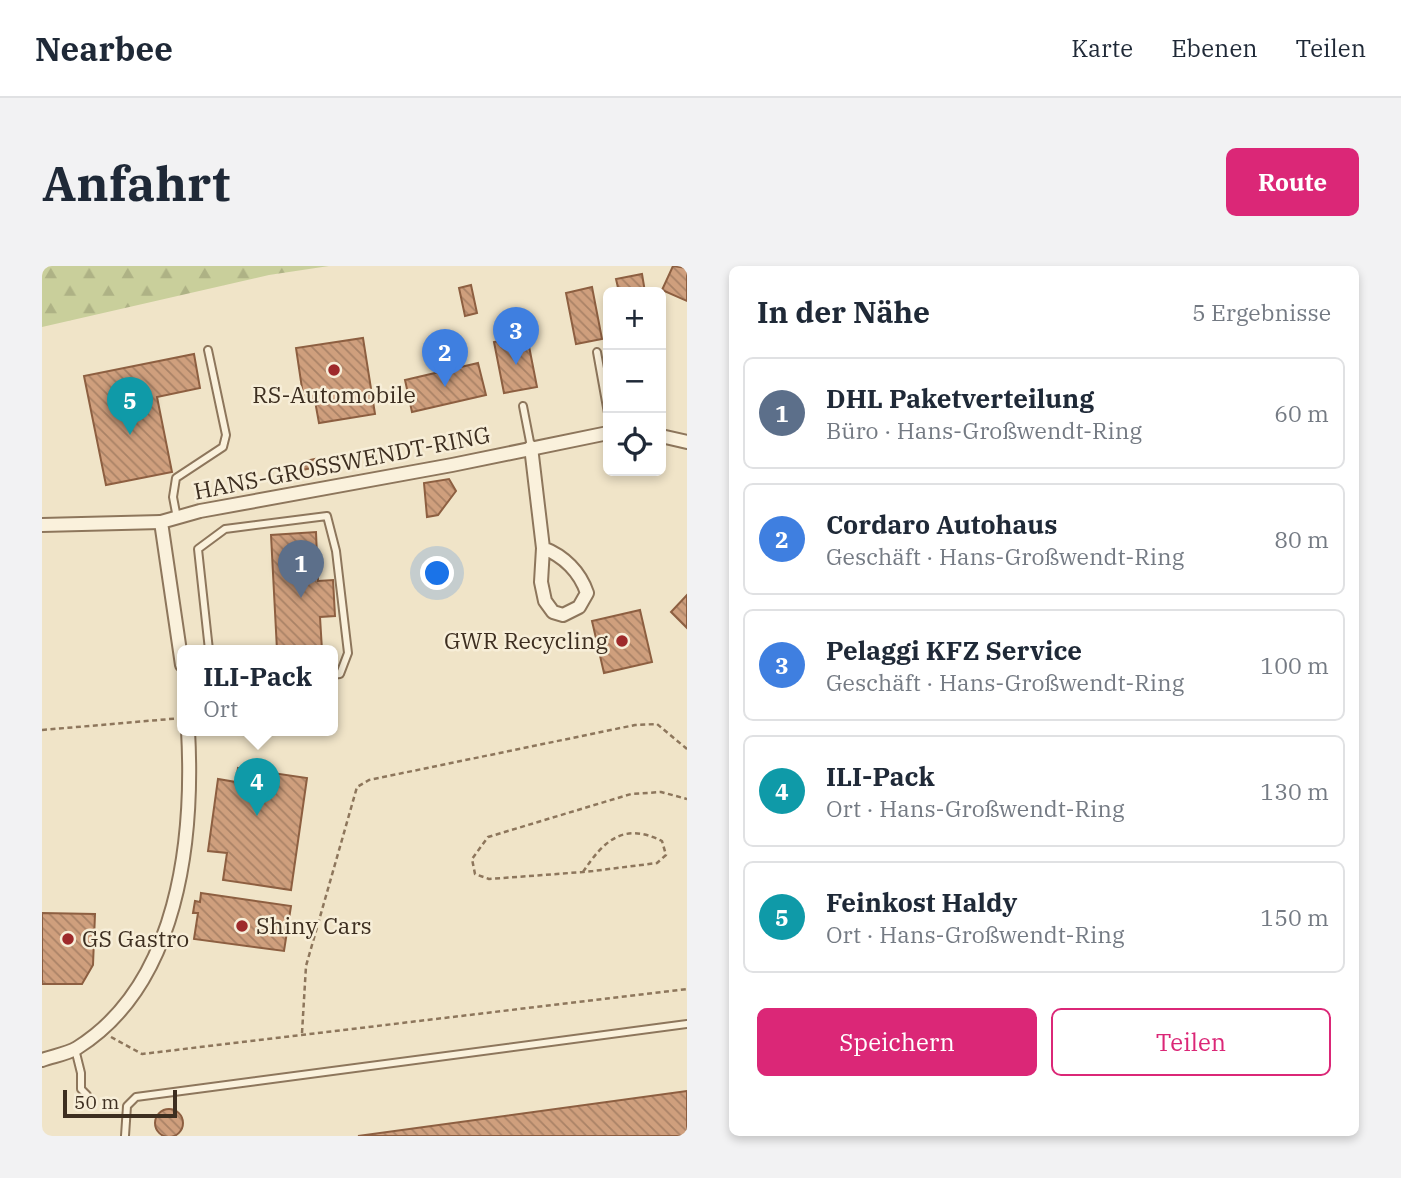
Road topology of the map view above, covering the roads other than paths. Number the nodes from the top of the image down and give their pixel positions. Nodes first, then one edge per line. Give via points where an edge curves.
1 (208, 350) dead end
2 (597, 352) dead end
3 (603, 385) edge
4 (523, 406) dead end
5 (603, 434) edge
6 (666, 437) edge
7 (687, 442) edge
8 (531, 447) junction
9 (177, 518) junction
10 (161, 522) junction
11 (44, 527) edge
12 (543, 548) junction
13 (179, 645) edge
14 (208, 645) edge
15 (338, 674) edge
16 (188, 736) edge
17 (687, 1024) edge
18 (75, 1049) junction
19 (42, 1060) edge
20 (87, 1095) dead end
21 (125, 1136) edge

1 - 9 lane via 226,435 223,447 176,478
2 - 3 lane
4 - 8 lane
5 - 8 street, HANS-GROSSWENDT-RING
6 - 7 street
8 - 9 street, HANS-GROSSWENDT-RING
8 - 12 street
9 - 10 street, HANS-GROSSWENDT-RING
10 - 11 street, HANS-GROSSWENDT-RING
10 - 13 street
12 - 12 street via 545,601 553,612 564,615 579,607 587,593 582,578 554,552
14 - 15 lane via 198,549 225,529 327,516 336,551 348,653
16 - 18 street via 186,832 163,935 127,1002
17 - 21 lane via 136,1097 127,1106
18 - 19 street
18 - 20 lane via 81,1089

